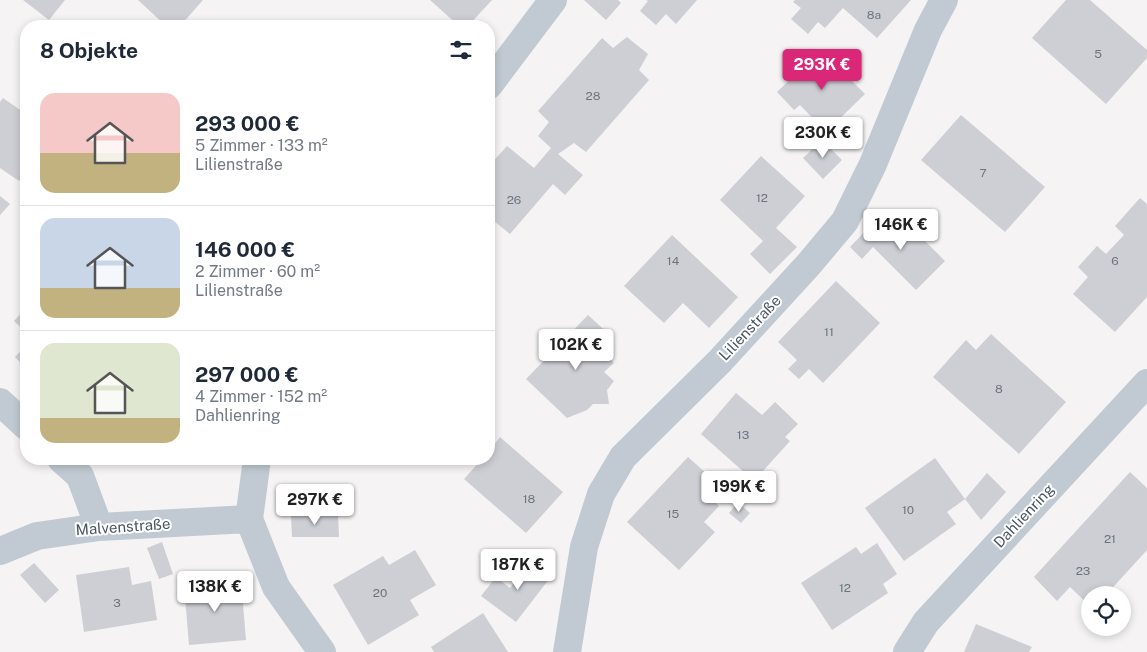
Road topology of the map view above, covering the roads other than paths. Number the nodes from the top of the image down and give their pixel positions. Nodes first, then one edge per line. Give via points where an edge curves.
1 (553, 0) edge
2 (944, 0) edge
3 (495, 77) edge
4 (1147, 383) edge
5 (0, 402) edge
6 (20, 420) edge
7 (68, 465) edge
8 (256, 465) edge
9 (249, 519) junction
10 (99, 527) junction
11 (0, 551) edge
12 (322, 652) edge
13 (567, 652) edge
14 (907, 652) edge

1 - 3 street
2 - 13 street, Lilienstraße via 845,221 720,361 623,456 601,494 584,547
4 - 14 street, Dahlienring via 926,622
5 - 6 street
7 - 10 street via 80,476
8 - 9 street
9 - 10 street, Malvenstraße
9 - 12 street via 276,587
10 - 11 street, Malvenstraße via 36,536

